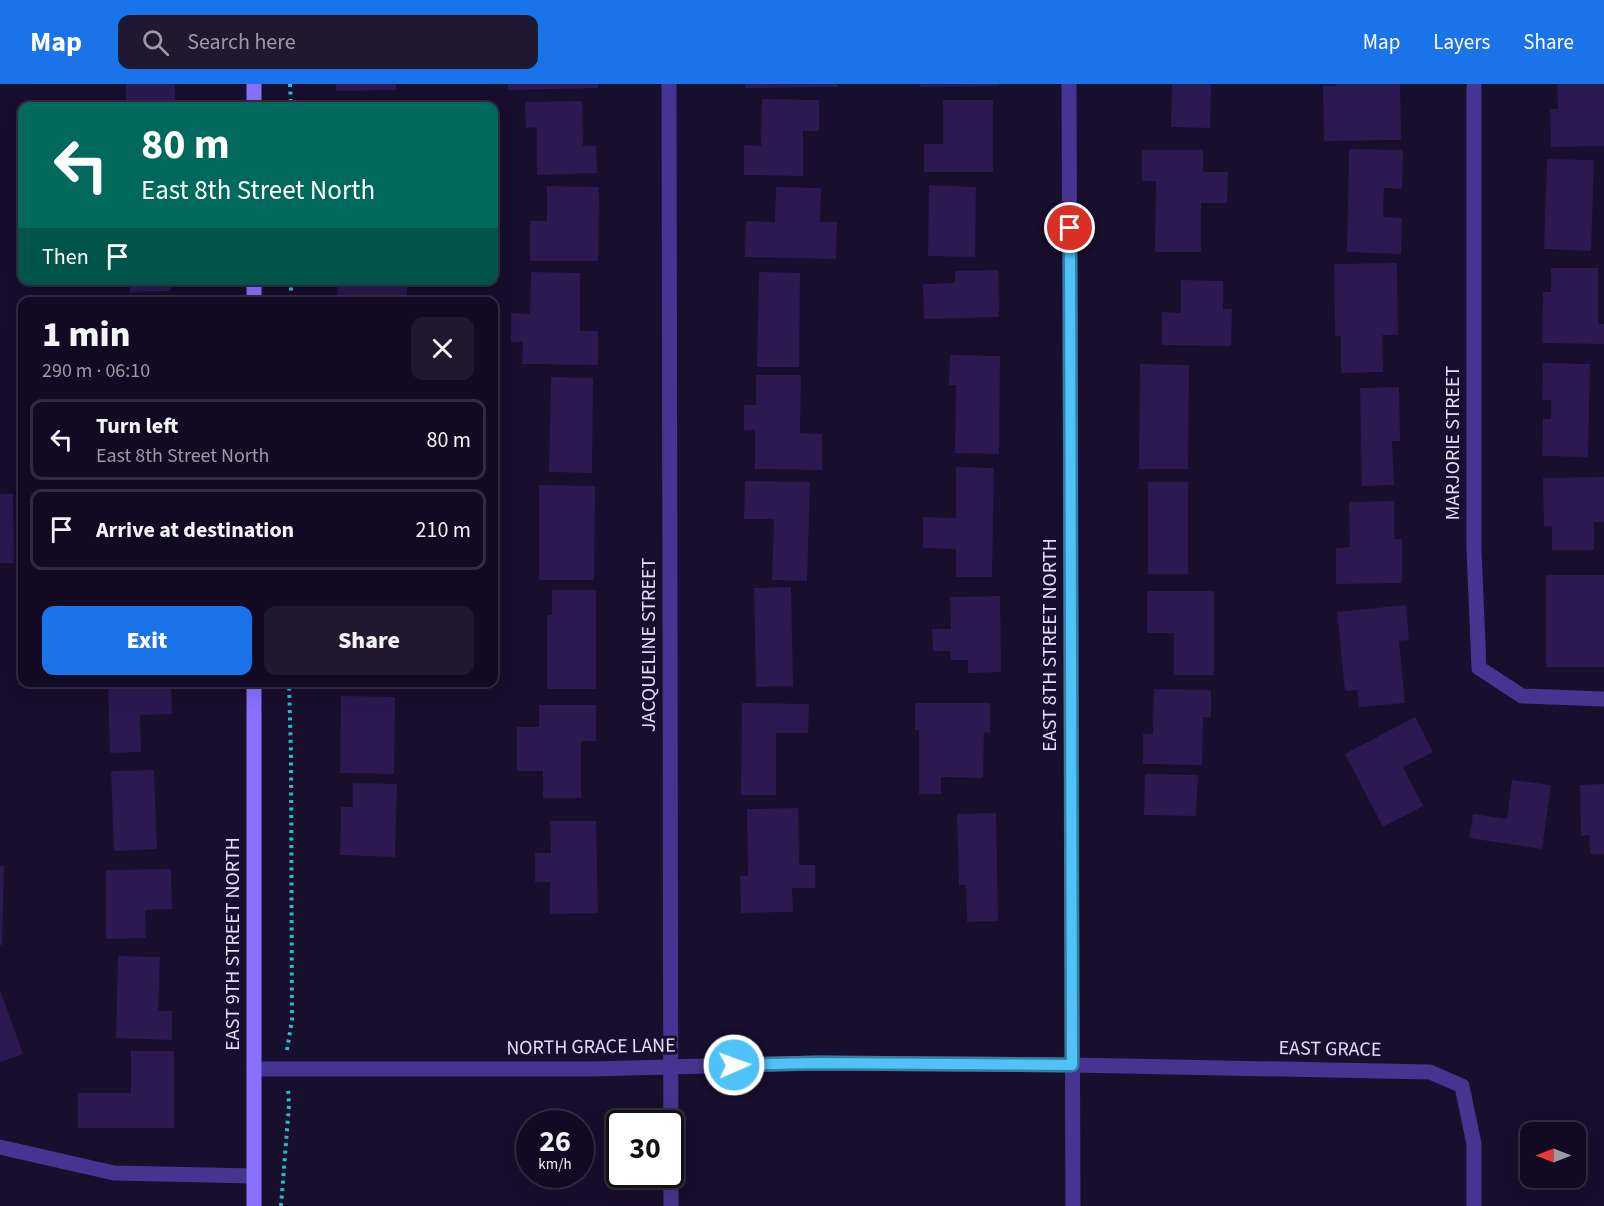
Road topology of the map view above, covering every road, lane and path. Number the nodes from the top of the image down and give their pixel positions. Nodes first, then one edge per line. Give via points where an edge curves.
1 (254, 84) edge
2 (290, 84) edge
3 (669, 84) edge
4 (1069, 84) edge
5 (1474, 84) edge
6 (254, 102) edge
7 (291, 102) edge
8 (254, 687) edge
9 (289, 687) edge
10 (1604, 699) edge
11 (1072, 1065) junction
12 (671, 1067) junction
13 (254, 1069) junction
14 (288, 1069) junction
15 (0, 1147) edge
16 (254, 1176) junction
17 (254, 1206) edge
18 (281, 1206) edge
19 (671, 1206) edge
20 (1073, 1206) edge
21 (1474, 1206) edge

1 - 6 street
2 - 7 path
3 - 12 street, JACQUELINE STREET
4 - 11 street, EAST 8TH STREET NORTH
5 - 10 street, MARJORIE STREET via 1474,550 1479,669 1522,696
8 - 13 street, EAST 9TH STREET NORTH
9 - 14 path via 292,1020
11 - 12 street, NORTH GRACE LANE via 818,1063
11 - 20 street, EAST 8TH STREET NORTH
11 - 21 street, EAST GRACE via 1430,1072 1462,1086 1474,1144
12 - 14 street, NORTH GRACE LANE
12 - 19 street, JACQUELINE STREET
13 - 14 street, NORTH GRACE LANE
13 - 16 street, EAST 9TH STREET NORTH
14 - 18 path
15 - 16 street via 114,1173
16 - 17 street, EAST 9TH STREET NORTH

